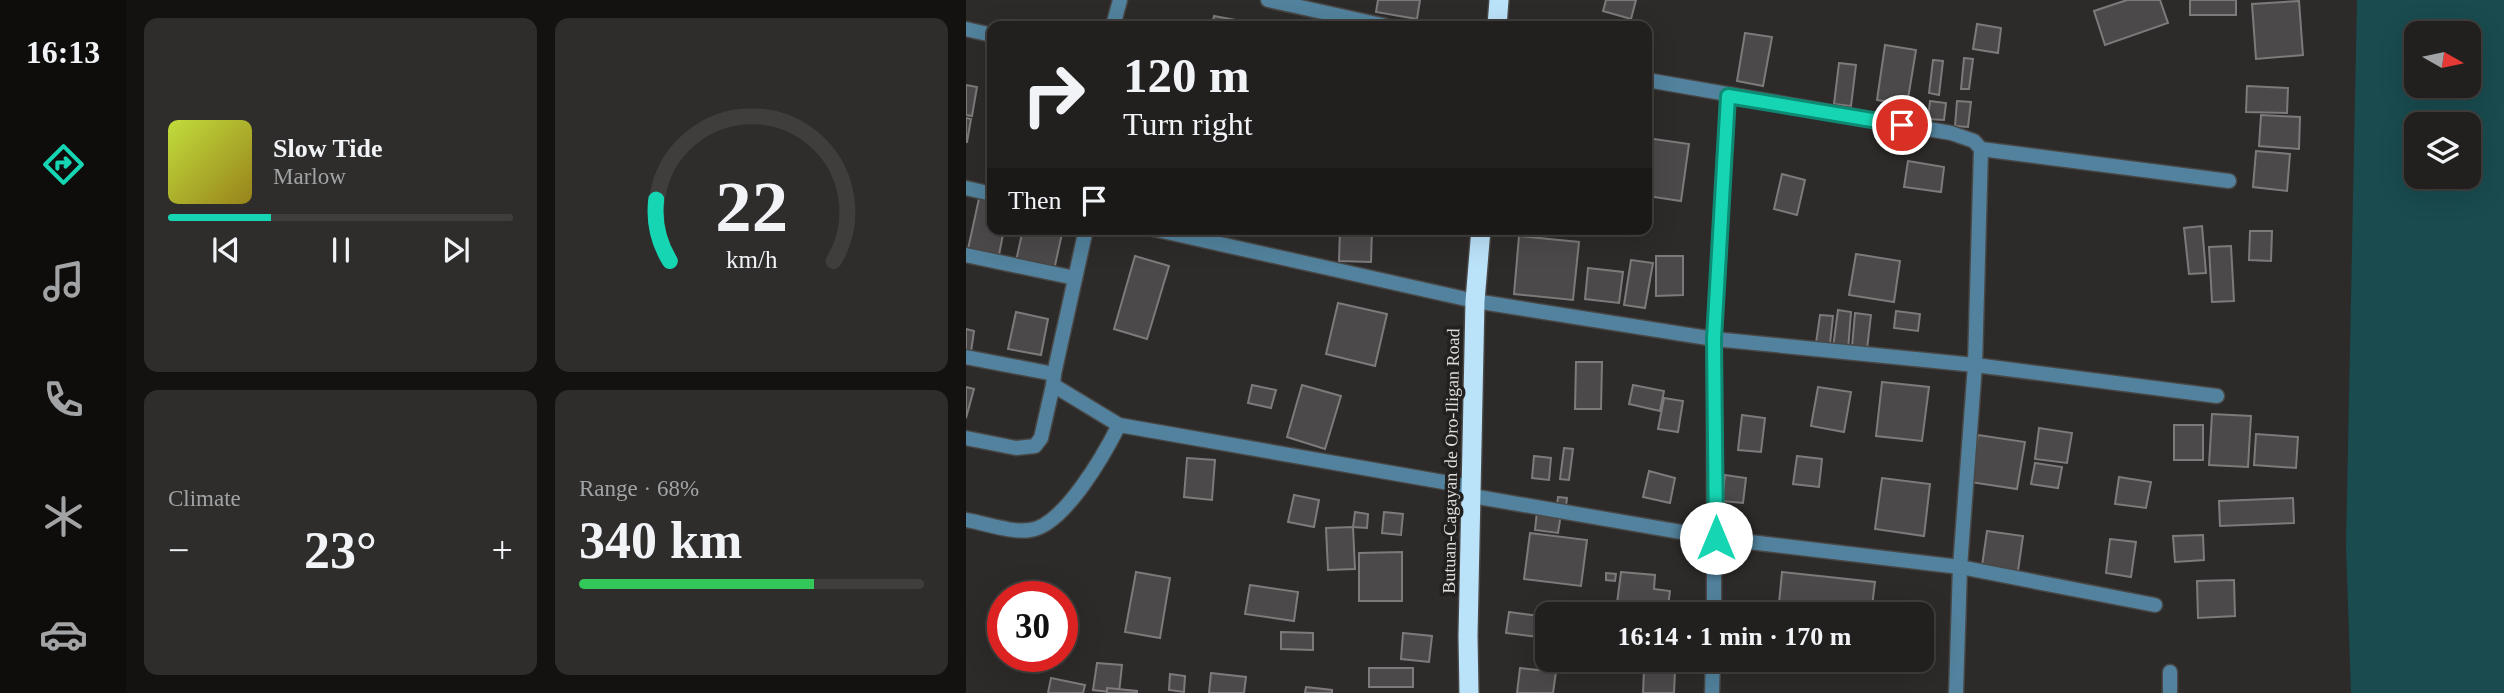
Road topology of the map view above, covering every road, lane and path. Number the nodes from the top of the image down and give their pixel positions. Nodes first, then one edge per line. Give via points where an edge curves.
1 (1120, 0) edge
2 (1268, 0) edge
3 (1499, 0) edge
4 (1115, 21) edge
5 (1363, 21) edge
6 (1497, 21) edge
7 (966, 29) edge
8 (987, 33) edge
9 (1652, 81) edge
10 (1728, 96) junction
11 (1981, 149) junction
12 (2229, 181) dead end
13 (966, 188) edge
14 (987, 193) edge
15 (1085, 235) edge
16 (1180, 235) edge
17 (1480, 235) edge
18 (966, 255) edge
19 (1075, 278) junction
20 (1475, 301) junction
21 (1714, 339) junction
22 (966, 357) edge
23 (1975, 365) junction
24 (1053, 380) junction
25 (2217, 396) dead end
26 (1119, 425) junction
27 (966, 438) edge
28 (1472, 492) junction
29 (966, 520) edge
30 (1716, 538) junction
31 (1960, 567) junction
32 (1714, 602) edge
33 (2155, 604) dead end
34 (1713, 672) edge
35 (2170, 672) dead end
36 (1469, 693) edge
37 (1712, 693) edge
38 (1956, 693) edge
39 (2170, 693) edge

1 - 4 street
2 - 5 street
3 - 6 highway
7 - 8 street
9 - 10 street
10 - 11 street via 1951,133 1974,141
10 - 21 street
11 - 12 street
11 - 23 street
13 - 14 street
15 - 19 street
16 - 20 street
17 - 20 highway, Butuan-Cagayan de Oro-Iligan Road
18 - 19 street
19 - 24 street
20 - 21 street
20 - 28 highway, Butuan-Cagayan de Oro-Iligan Road
21 - 23 street
21 - 30 street
22 - 24 street
23 - 25 street
23 - 31 street
24 - 26 street
24 - 27 street via 1041,438 1035,446 1016,448
26 - 28 street
26 - 29 street via 1064,509 1040,528 1027,531
28 - 30 street
28 - 36 highway, Butuan-Cagayan de Oro-Iligan Road
30 - 31 street
30 - 32 street
31 - 33 street
31 - 38 street
34 - 37 street
35 - 39 street

